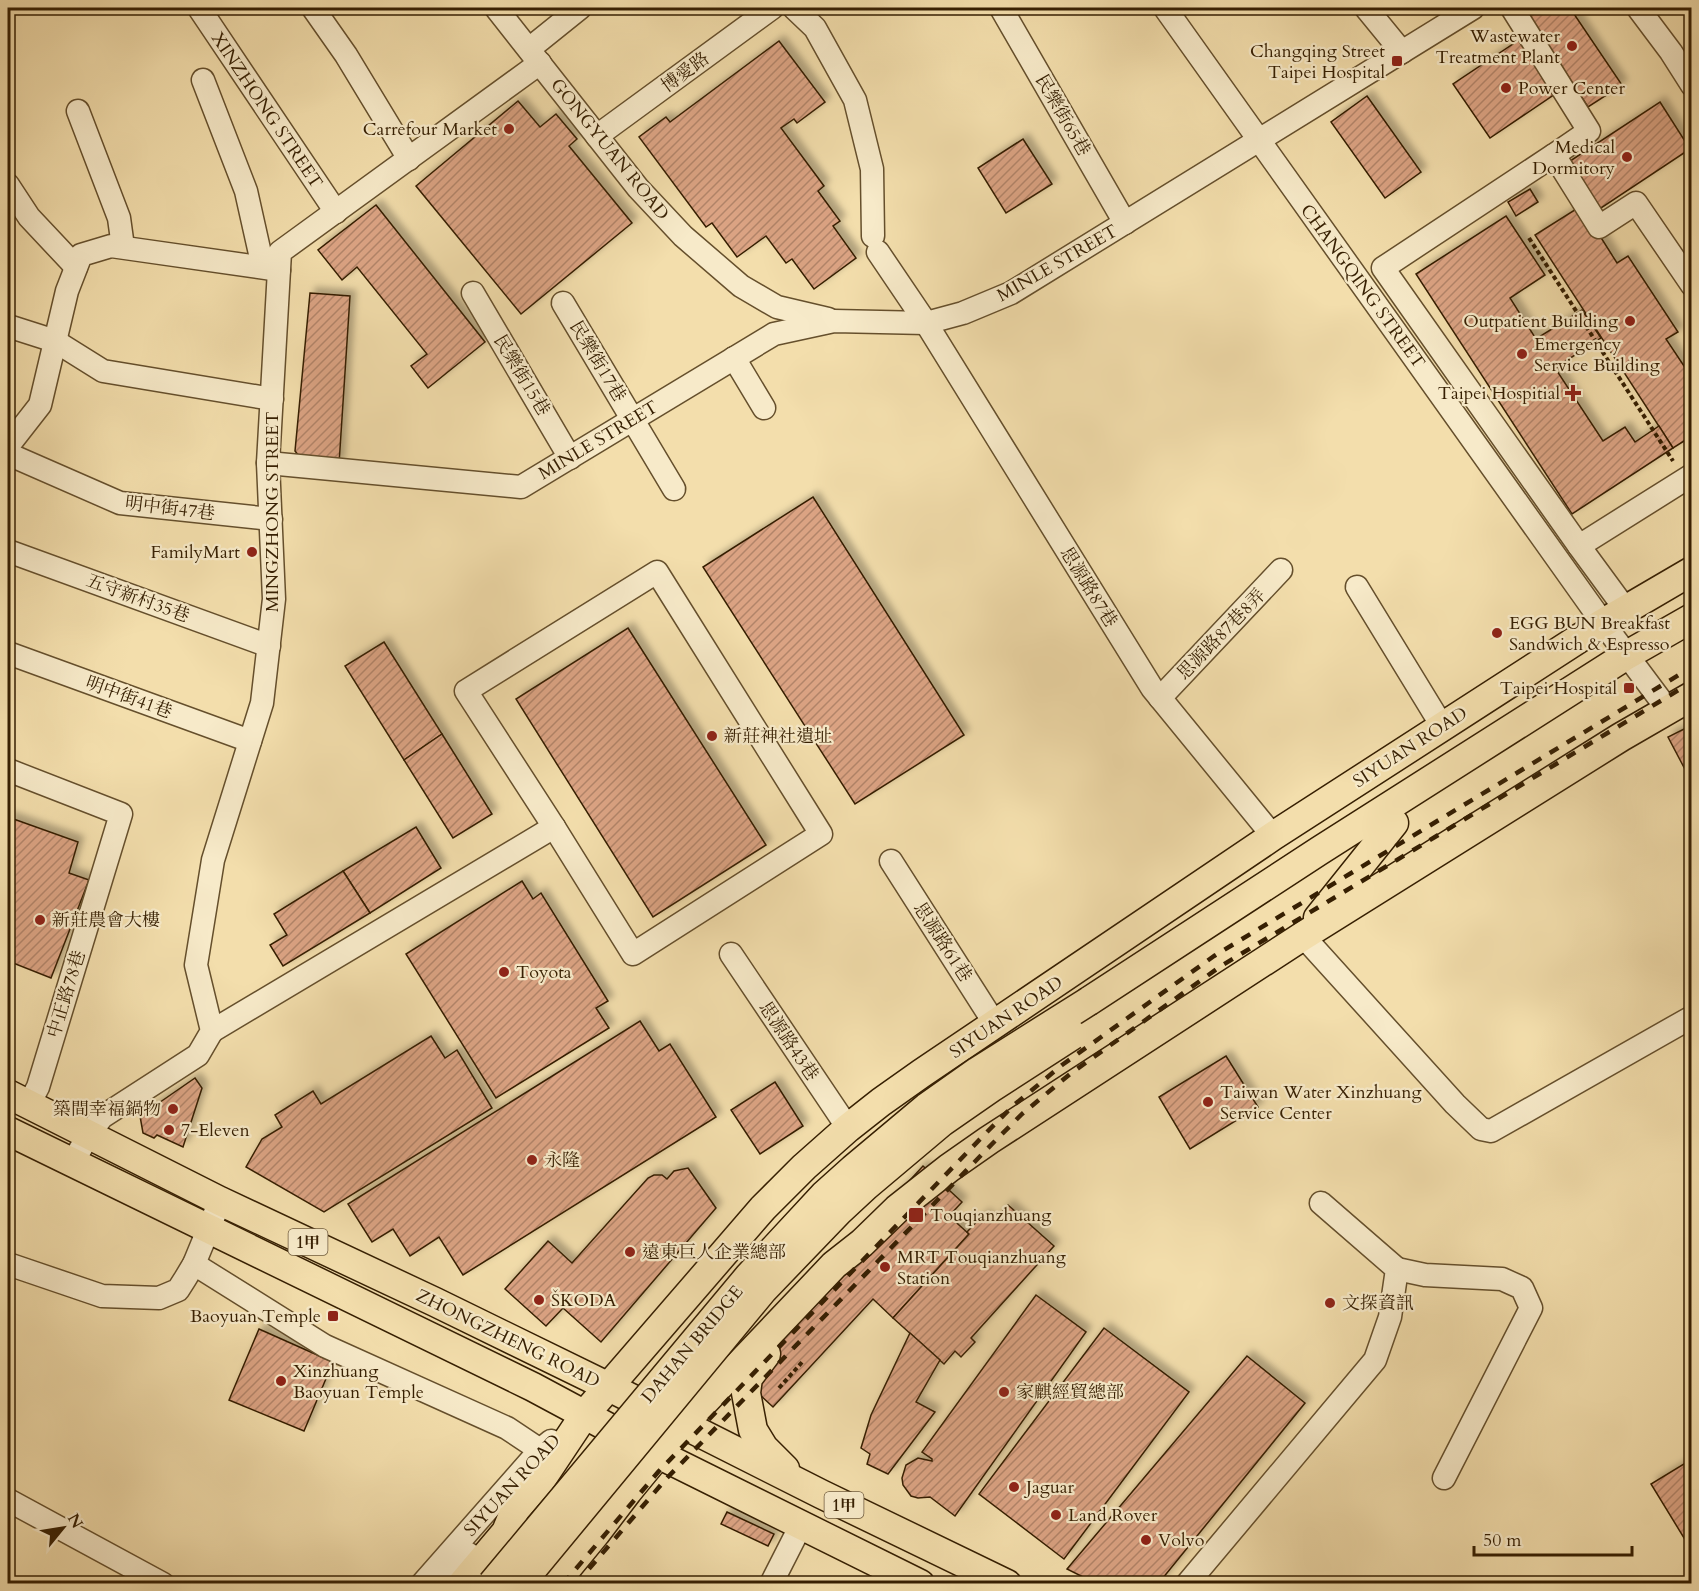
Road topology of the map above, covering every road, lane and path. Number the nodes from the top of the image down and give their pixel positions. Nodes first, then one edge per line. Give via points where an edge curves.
1 (199, 8) edge
2 (313, 8) edge
3 (496, 8) edge
4 (580, 8) edge
5 (772, 8) edge
6 (794, 8) edge
7 (1001, 8) edge
8 (1165, 8) edge
9 (1366, 8) edge
10 (1473, 8) edge
11 (1512, 8) edge
12 (1638, 8) edge
13 (1402, 52) junction
14 (535, 56) junction
15 (203, 80) dead end
16 (1692, 85) edge
17 (78, 111) dead end
18 (597, 136) junction
19 (1259, 141) junction
20 (1554, 155) junction
21 (409, 159) junction
22 (8, 185) edge
23 (336, 212) junction
24 (1125, 223) junction
25 (1529, 238) dead end
26 (123, 248) junction
27 (76, 267) junction
28 (271, 268) junction
29 (1692, 285) edge
30 (473, 293) dead end
31 (563, 303) dead end
32 (834, 321) junction
33 (926, 323) junction
34 (8, 326) edge
35 (55, 341) junction
36 (734, 358) junction
37 (272, 399) junction
38 (764, 408) dead end
39 (633, 419) junction
40 (8, 446) edge
41 (8, 454) edge
42 (570, 458) junction
43 (268, 463) junction
44 (1688, 477) edge
45 (675, 489) dead end
46 (271, 519) junction
47 (1579, 546) junction
48 (8, 551) edge
49 (1281, 570) dead end
50 (1692, 571) edge
51 (1357, 587) dead end
52 (1615, 616) junction
53 (1692, 618) edge
54 (1692, 636) edge
55 (269, 646) junction
56 (8, 654) edge
57 (1632, 662) junction
58 (1160, 698) junction
59 (1680, 703) edge
60 (1442, 726) junction
61 (250, 741) junction
62 (8, 770) edge
63 (1394, 823) junction
64 (554, 827) junction
65 (1273, 836) junction
66 (1319, 851) junction
67 (891, 861) dead end
68 (1147, 921) junction
69 (1304, 936) junction
70 (730, 954) dead end
71 (1095, 1009) junction
72 (1692, 1017) edge
73 (995, 1024) junction
74 (212, 1030) junction
75 (18, 1099) edge
76 (848, 1128) junction
77 (8, 1131) edge
78 (89, 1134) junction
79 (73, 1162) junction
80 (220, 1201) junction
81 (1321, 1203) dead end
82 (763, 1208) junction
83 (209, 1229) junction
84 (862, 1243) junction
85 (8, 1264) edge
86 (194, 1264) junction
87 (834, 1265) junction
88 (710, 1269) junction
89 (1397, 1269) junction
90 (781, 1321) junction
91 (804, 1360) dead end
92 (609, 1387) junction
93 (779, 1388) dead end
94 (585, 1414) junction
95 (683, 1424) junction
96 (540, 1450) junction
97 (658, 1454) junction
98 (1444, 1478) dead end
99 (797, 1482) junction
100 (8, 1500) edge
101 (515, 1510) junction
102 (801, 1525) junction
103 (163, 1584) edge
104 (422, 1584) edge
105 (444, 1584) edge
106 (462, 1584) edge
107 (492, 1584) edge
108 (520, 1584) edge
109 (554, 1584) edge
110 (563, 1584) edge
111 (771, 1584) edge
112 (920, 1584) edge
113 (1007, 1584) edge
114 (1187, 1584) edge

1 - 23 street, XINZHONG STREET
2 - 21 street
3 - 14 street, GONGYUAN ROAD
4 - 14 street, MINGZHONG STREET
5 - 18 street, 博愛路
6 - 33 street, 思源路87巷 via 814,28 855,100 872,169 876,244
7 - 24 street, 民樂街65巷
8 - 19 street, CHANGQING STREET
9 - 13 street
10 - 13 street, MINLE STREET
11 - 20 street via 1589,131
12 - 16 street
13 - 19 street, MINLE STREET
14 - 18 street, GONGYUAN ROAD
14 - 21 street, MINGZHONG STREET
15 - 28 street
17 - 26 street via 119,218
18 - 32 street, GONGYUAN ROAD via 683,236 741,286 777,307
19 - 24 street, MINLE STREET
19 - 52 street, CHANGQING STREET
20 - 29 street via 1599,226 1636,202
20 - 47 street via 1383,268
21 - 23 street, MINGZHONG STREET
22 - 27 street via 28,217
23 - 28 street, MINGZHONG STREET via 280,252
24 - 33 street, MINLE STREET via 1011,293
25 - 44 path
26 - 27 street via 111,246 81,255
26 - 28 street
27 - 35 street
28 - 37 street, MINGZHONG STREET
30 - 42 street, 民樂街15巷
31 - 39 street, 民樂街17巷
32 - 33 street, MINLE STREET
32 - 36 street, MINLE STREET via 774,334
33 - 58 street, 思源路87巷
34 - 35 street
35 - 37 street via 103,371
35 - 40 street via 40,405
36 - 38 street
36 - 39 street, MINLE STREET
37 - 43 street, MINGZHONG STREET
39 - 42 street, MINLE STREET
39 - 45 street, 民樂街17巷
41 - 46 street, 明中街47巷 via 120,503
42 - 43 street, MINLE STREET via 521,487
43 - 46 street, MINGZHONG STREET
44 - 47 street
46 - 55 street, MINGZHONG STREET via 274,599
47 - 52 street
48 - 55 street, 五守新村35巷
49 - 58 street, 思源路87巷8弄
50 - 52 main road, SIYUAN ROAD
51 - 60 street
52 - 57 street, CHANGQING STREET
52 - 60 main road, SIYUAN ROAD
53 - 57 main road, SIYUAN ROAD
54 - 57 main road, SIYUAN ROAD
55 - 61 street, MINGZHONG STREET via 262,704
56 - 61 street, 明中街41巷
57 - 59 street, CHANGQING STREET
57 - 63 main road, SIYUAN ROAD
57 - 66 main road, SIYUAN ROAD
58 - 65 street, 思源路87巷
59 - 69 main road
60 - 65 main road, SIYUAN ROAD
61 - 74 street, MINGZHONG STREET via 213,860 196,965
62 - 75 street, 中正路78巷 via 121,814 38,1087
63 - 69 main road
63 - 71 main road, SIYUAN ROAD
64 - 64 street via 633,954 821,834 657,572 466,691
64 - 74 street
65 - 68 main road, SIYUAN ROAD
66 - 68 main road
66 - 71 main road, SIYUAN ROAD
67 - 73 street, 思源路61巷
68 - 73 main road, SIYUAN ROAD
69 - 72 street via 1481,1129 1491,1131
69 - 84 main road via 989,1140 897,1209
70 - 76 street, 思源路43巷
71 - 107 main road, DAHAN BRIDGE, bridge via 978,1071 927,1107 824,1195 748,1276
71 - 108 main road, DAHAN BRIDGE, bridge via 942,1122 838,1212 763,1290
73 - 76 main road, SIYUAN ROAD
74 - 78 street via 198,1055 102,1117
75 - 78 main road, ZHONGZHENG ROAD / 1甲
76 - 82 main road, SIYUAN ROAD
77 - 79 main road, ZHONGZHENG ROAD / 1甲
78 - 79 street
78 - 80 main road, ZHONGZHENG ROAD / 1甲
79 - 83 main road, ZHONGZHENG ROAD / 1甲
80 - 83 street
80 - 92 main road, ZHONGZHENG ROAD / 1甲
81 - 89 street
82 - 87 main road
82 - 88 main road, SIYUAN ROAD
83 - 86 street
83 - 94 main road, ZHONGZHENG ROAD / 1甲
84 - 87 main road
84 - 99 main road via 748,1378 746,1394 753,1430 764,1448
85 - 86 street via 102,1296 159,1298 178,1290
86 - 96 street via 325,1346 507,1428
87 - 90 main road
88 - 90 main road
88 - 92 main road, SIYUAN ROAD
89 - 98 street via 1425,1275 1502,1279 1522,1288 1532,1308
89 - 114 street via 1390,1317 1375,1360
90 - 95 main road
91 - 93 path
92 - 94 main road, SIYUAN ROAD
92 - 95 main road, ZHONGZHENG ROAD / 1甲
94 - 96 street, SIYUAN ROAD
94 - 97 main road, ZHONGZHENG ROAD / 1甲
94 - 101 main road via 541,1480
95 - 97 main road
95 - 99 main road, ZHONGZHENG ROAD / 1甲
96 - 104 street, SIYUAN ROAD
97 - 102 main road, ZHONGZHENG ROAD / 1甲
97 - 109 main road
97 - 110 street via 632,1498
99 - 113 main road, ZHONGZHENG ROAD / 1甲
100 - 103 street
101 - 105 street via 497,1521
101 - 106 main road via 506,1532
102 - 111 street
102 - 112 main road, ZHONGZHENG ROAD / 1甲

